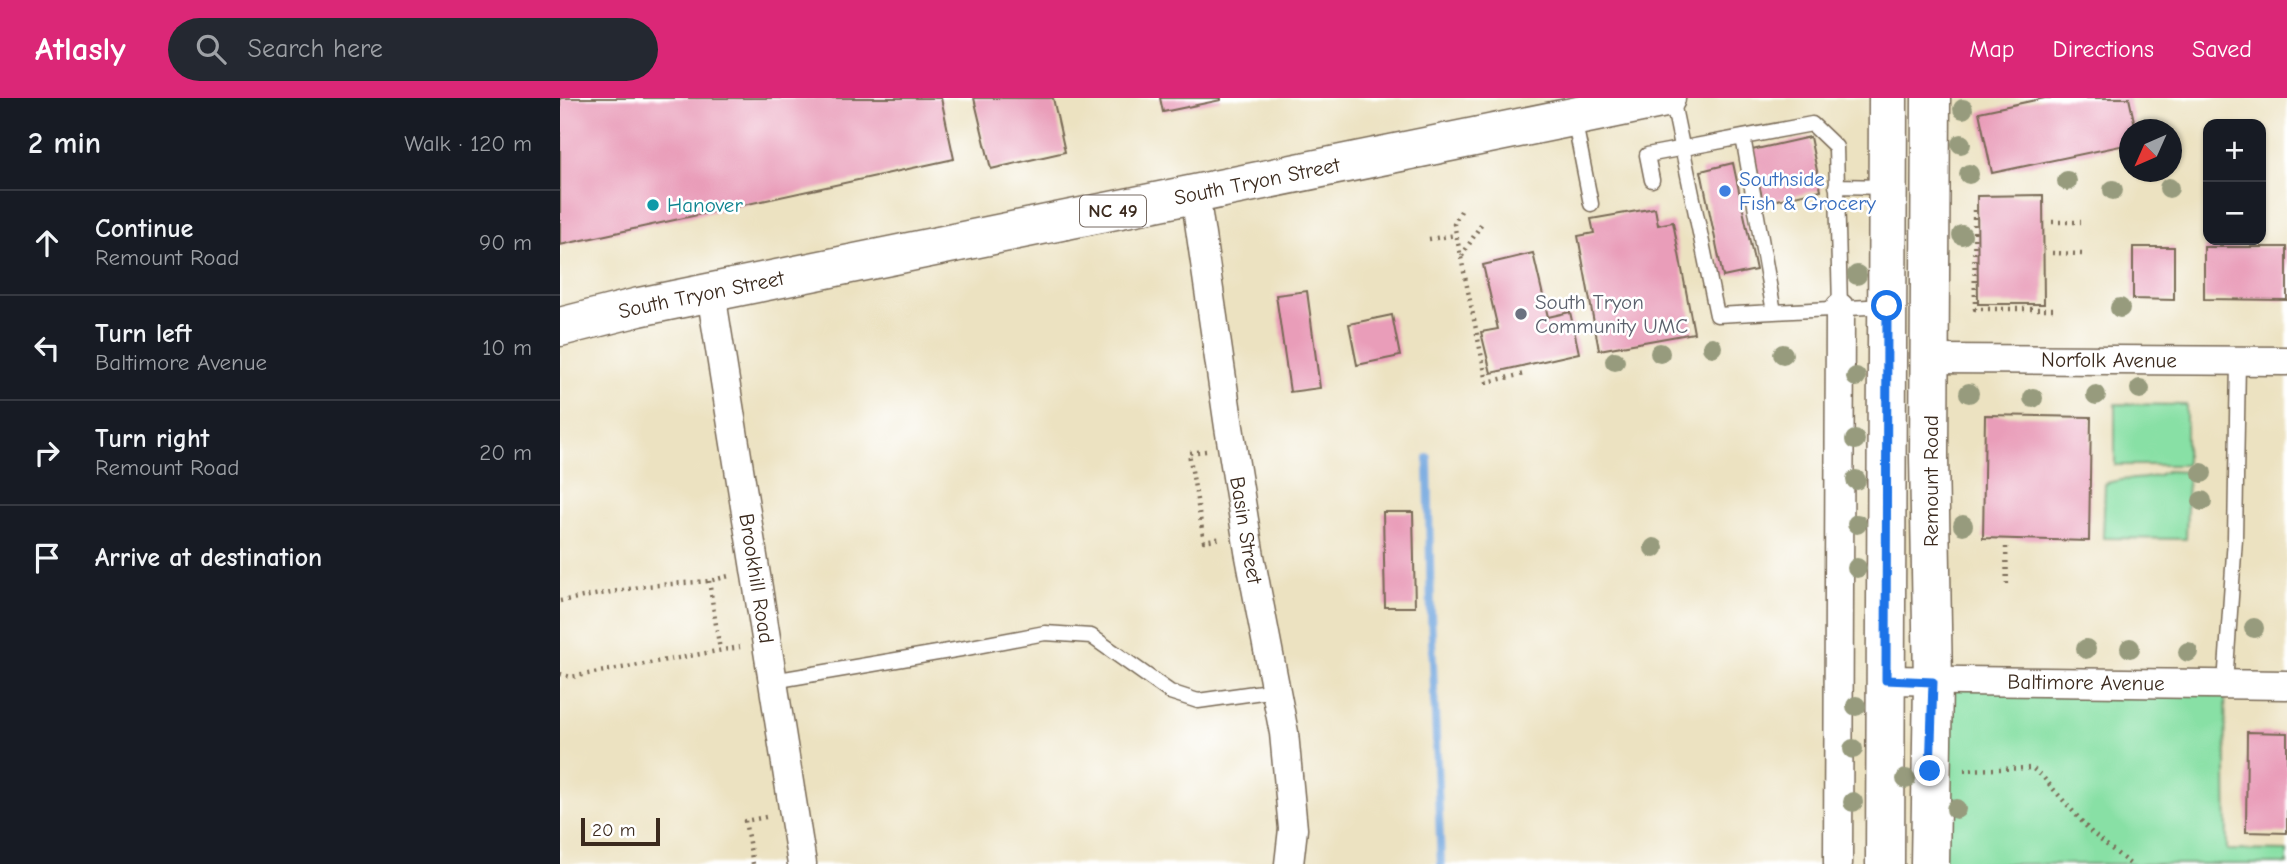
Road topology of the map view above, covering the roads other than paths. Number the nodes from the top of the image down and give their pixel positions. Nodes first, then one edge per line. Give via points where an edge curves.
1 (1666, 98) edge
2 (1672, 98) edge
3 (1888, 98) edge
4 (1931, 98) edge
5 (1573, 117) junction
6 (1742, 137) junction
7 (1683, 148) junction
8 (1652, 180) dead end
9 (1836, 186) junction
10 (1887, 187) junction
11 (1195, 194) junction
12 (1591, 204) dead end
13 (712, 293) junction
14 (1887, 306) junction
15 (1840, 308) junction
16 (1774, 312) junction
17 (560, 327) edge
18 (1931, 359) junction
19 (2238, 361) junction
20 (2287, 361) edge
21 (1886, 680) junction
22 (773, 681) junction
23 (1933, 682) junction
24 (2225, 684) junction
25 (2287, 685) edge
26 (1276, 690) junction
27 (802, 864) edge
28 (1289, 864) edge
29 (1838, 864) edge
30 (1885, 864) edge
31 (1930, 864) edge

1 - 5 main road, South Tryon Street / NC 49
2 - 7 lane
3 - 10 main road, Remount Road
4 - 18 main road, Remount Road
5 - 11 main road, South Tryon Street / NC 49
5 - 12 lane
6 - 7 lane
6 - 9 lane via 1812,124 1836,147
6 - 16 lane
7 - 8 lane via 1647,155
7 - 16 lane via 1717,315
9 - 10 lane
9 - 15 lane
10 - 14 main road, Remount Road
11 - 13 main road, South Tryon Street / NC 49
11 - 26 street, Basin Street via 1228,428
13 - 17 main road, South Tryon Street / NC 49
13 - 22 street, Brookhill Road
14 - 15 lane
14 - 21 main road, Remount Road
15 - 16 lane
15 - 29 street
18 - 19 street, Norfolk Avenue
18 - 23 main road, Remount Road
19 - 20 street, Norfolk Avenue
19 - 24 lane via 2235,539
21 - 23 street, Baltimore Avenue
21 - 30 main road, Remount Road
22 - 26 lane via 1045,633 1091,636 1170,692 1198,701
22 - 27 street, Brookhill Road
23 - 24 street, Baltimore Avenue
23 - 31 main road, Remount Road
24 - 25 street, Baltimore Avenue
26 - 28 street, Basin Street via 1293,829

